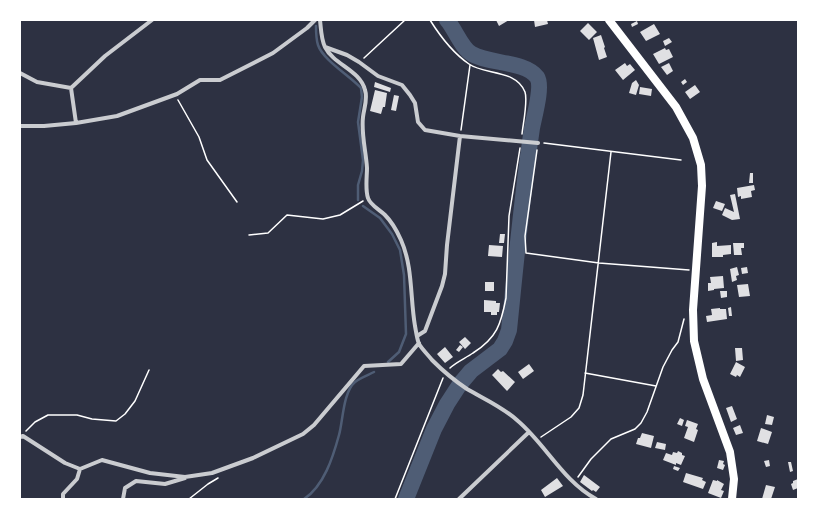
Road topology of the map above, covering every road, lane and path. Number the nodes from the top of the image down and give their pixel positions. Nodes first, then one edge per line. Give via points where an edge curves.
1 (152, 20) edge
2 (315, 20) edge
3 (320, 20) edge
4 (405, 20) edge
5 (430, 20) edge
6 (609, 20) edge
7 (325, 47) junction
8 (359, 62) junction
9 (470, 65) junction
10 (20, 73) edge
11 (70, 88) junction
12 (175, 95) junction
13 (76, 123) junction
14 (20, 126) edge
15 (460, 136) junction
16 (521, 141) junction
17 (538, 143) junction
18 (611, 152) junction
19 (681, 160) dead end
20 (368, 198) junction
21 (237, 202) dead end
22 (249, 235) dead end
23 (599, 263) junction
24 (696, 271) junction
25 (693, 310) junction
26 (417, 336) junction
27 (419, 343) junction
28 (149, 370) dead end
29 (446, 372) junction
30 (585, 373) junction
31 (656, 386) junction
32 (530, 432) junction
33 (20, 437) edge
34 (537, 439) junction
35 (80, 469) junction
36 (187, 477) junction
37 (573, 483) junction
38 (63, 499) edge
39 (123, 499) edge
40 (395, 499) edge
41 (459, 499) edge
42 (596, 499) edge
43 (732, 499) edge

1 - 11 street via 105,56
2 - 12 street via 273,53 220,80 200,80
3 - 7 street
4 - 8 path
5 - 9 path via 453,50
6 - 24 main road via 676,107 695,144 701,165 702,186
7 - 8 street
7 - 20 street via 358,77 366,92 363,130
8 - 15 street via 378,76 402,85 414,103 422,128
9 - 15 path
9 - 16 path via 497,72 520,84 526,100
10 - 11 street via 37,82
11 - 13 street
12 - 13 street via 117,116
12 - 21 path via 199,137 207,160
13 - 14 street
15 - 16 street
15 - 26 street via 445,274 425,331
16 - 17 street
16 - 29 path via 509,216 506,298 497,332 490,341
17 - 18 path
17 - 23 path via 526,253
18 - 19 path
18 - 23 path
20 - 22 path via 340,215 323,219 287,215 268,234
20 - 26 street via 393,225 406,250
23 - 24 path
23 - 30 path
24 - 25 main road
25 - 31 path via 685,317 678,342
25 - 43 main road via 694,341 699,366 733,465
26 - 27 street
27 - 29 street
27 - 36 street via 401,364 364,366 314,425 297,438 212,473
28 - 33 path via 135,401 116,421 77,415 48,415 35,422
29 - 32 street via 466,388 518,420
29 - 40 path
30 - 31 path
30 - 34 path via 579,408 571,417
31 - 37 path via 641,423 635,429 611,439 591,459
32 - 34 street
32 - 41 street
33 - 35 street via 23,436
34 - 37 street
35 - 36 street via 102,460 150,473
35 - 38 street via 77,479 62,494
36 - 39 street via 165,484 136,481 125,488
37 - 42 street

